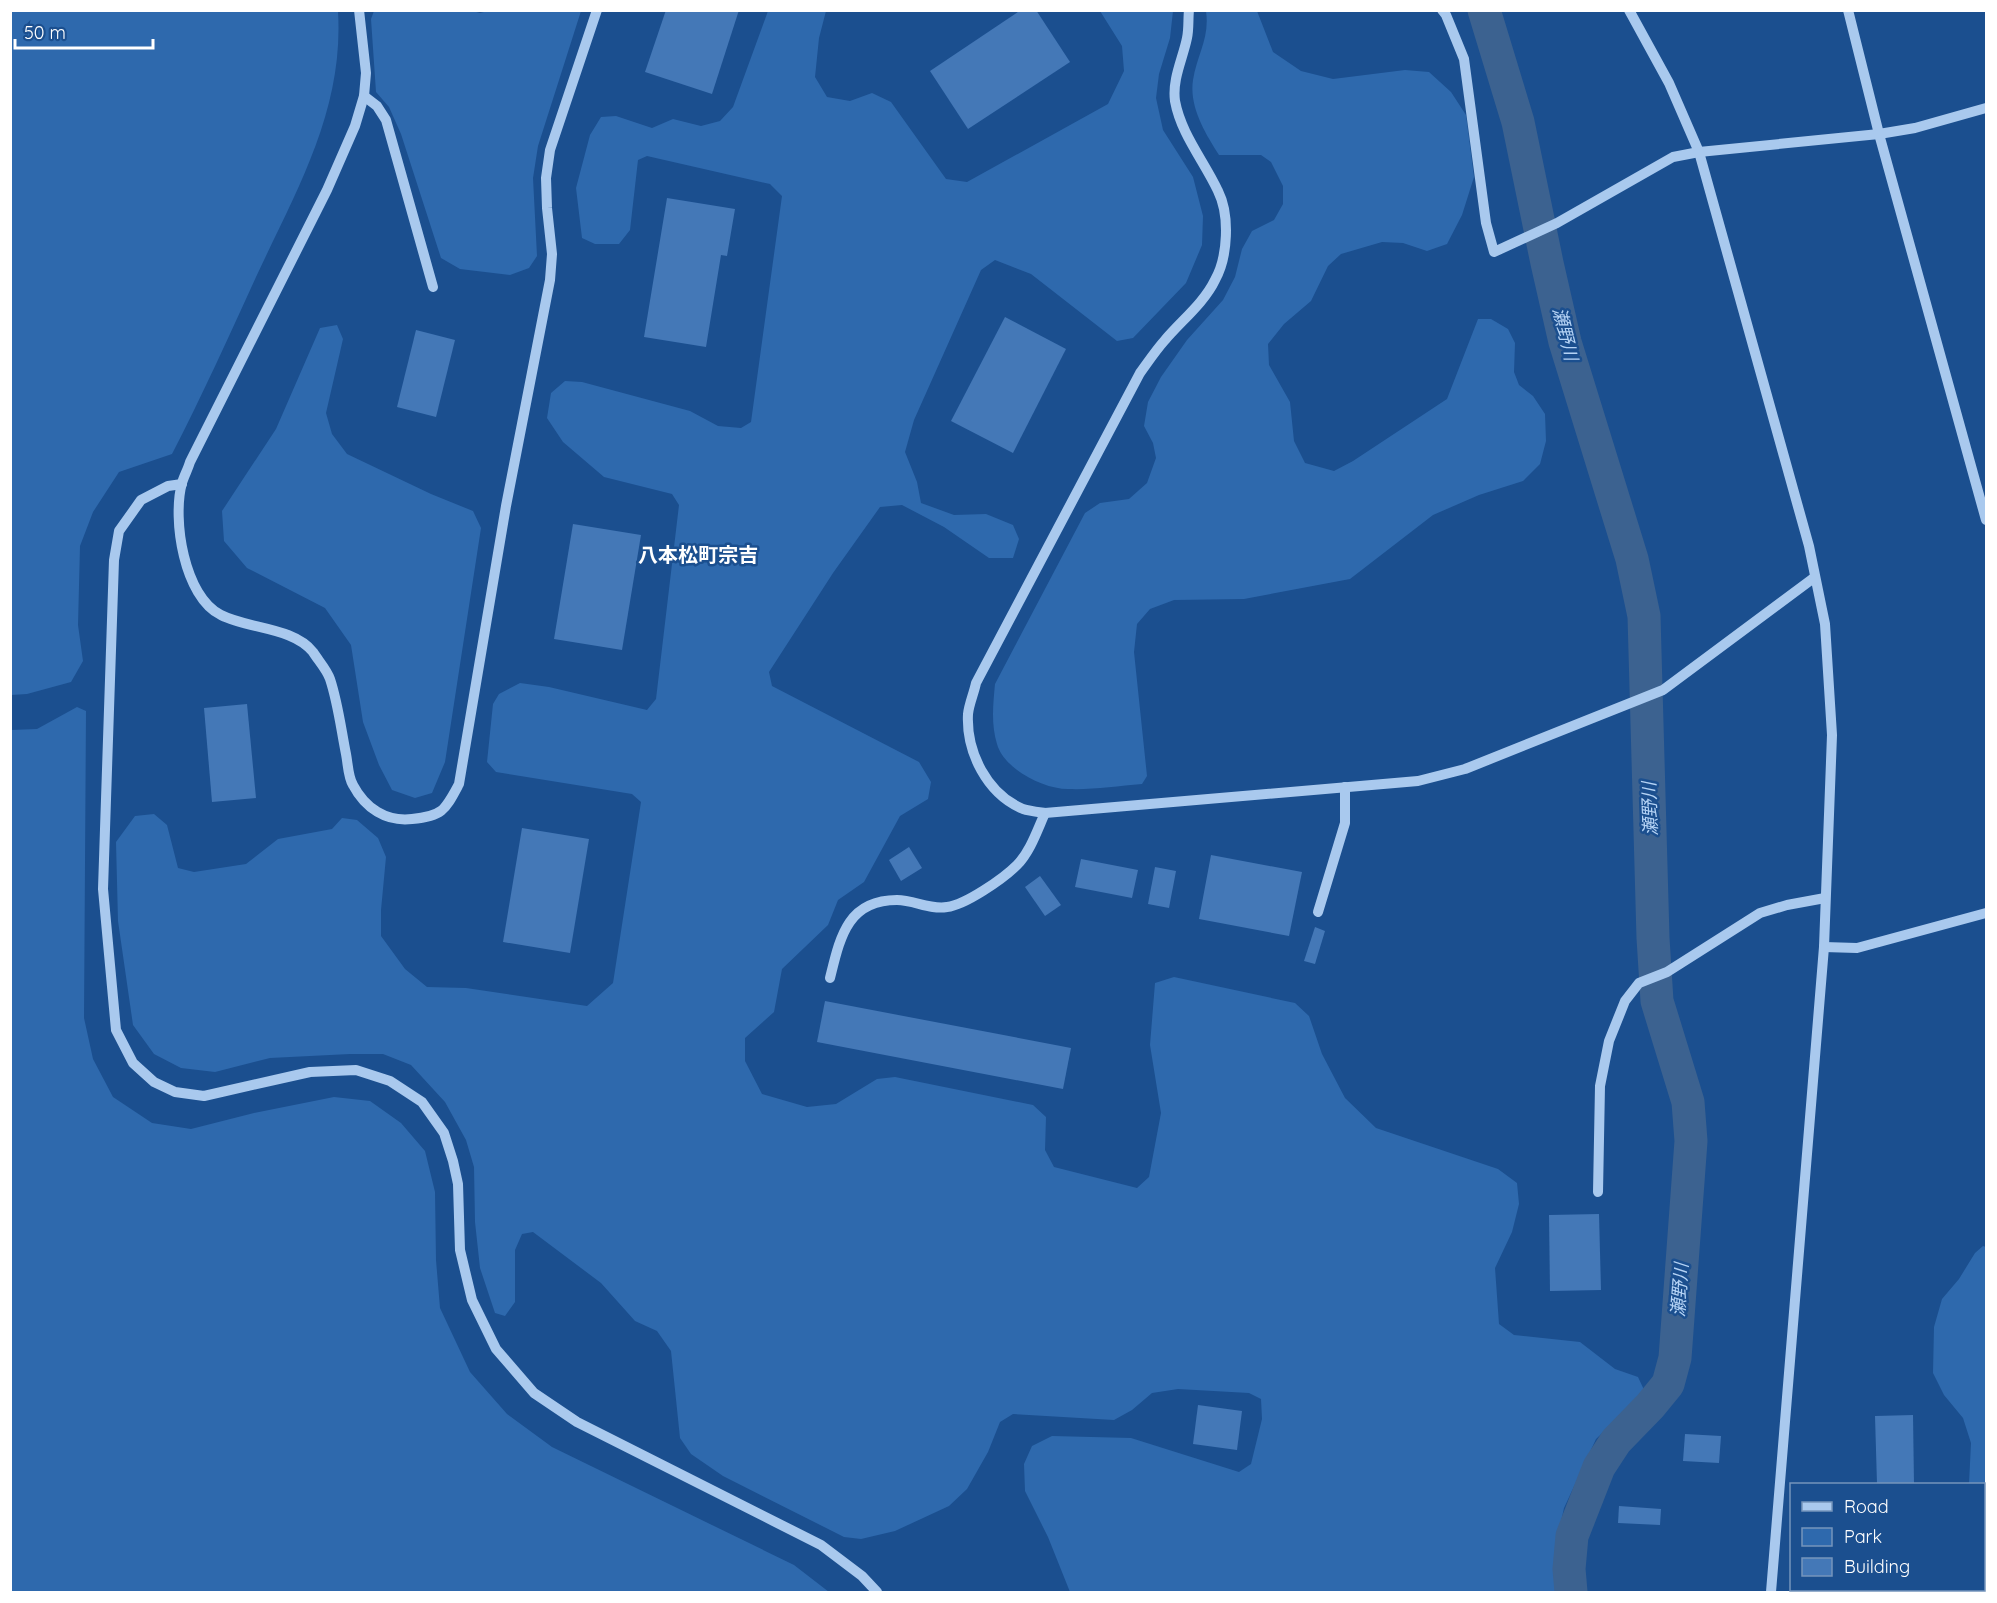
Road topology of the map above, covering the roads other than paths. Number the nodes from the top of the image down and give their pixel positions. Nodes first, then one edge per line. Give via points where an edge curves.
1 (358, 10) edge
2 (597, 10) edge
3 (1189, 10) edge
4 (1442, 10) edge
5 (1629, 10) edge
6 (1848, 10) edge
7 (364, 96) junction
8 (1986, 108) edge
9 (1879, 134) junction
10 (1699, 152) junction
11 (433, 287) dead end
12 (182, 484) junction
13 (1986, 520) edge
14 (1815, 578) junction
15 (1345, 788) junction
16 (1045, 813) junction
17 (1825, 898) junction
18 (1318, 912) dead end
19 (1986, 913) edge
20 (1824, 947) junction
21 (830, 978) dead end
22 (1598, 1192) dead end
23 (877, 1593) edge
24 (1771, 1593) edge

1 - 7 lane via 366,73
2 - 12 lane via 550,150 546,178 552,254 550,280 506,506 463,764 459,784 446,808 431,817 406,820 386,817 364,803 352,783 329,676 310,649 286,634 219,615 202,599 190,576 182,546
3 - 16 lane via 1175,99 1183,129 1220,194 1226,227 1224,253 1215,280 1140,373 976,683 968,713 971,747 985,777 1004,798 1023,809
4 - 10 lane via 1464,59 1486,223 1494,252 1557,223 1673,157
5 - 10 lane via 1669,83
6 - 9 lane
7 - 11 lane via 386,120
7 - 12 lane via 327,190
8 - 9 lane
9 - 10 lane
9 - 13 lane
10 - 14 lane
12 - 23 lane via 168,486 141,500 119,531 114,560 103,889 116,1030 133,1063 154,1083 175,1092 204,1096 310,1072 356,1070 390,1081 422,1102 444,1133 453,1161 458,1184 459,1250 472,1300 496,1349 534,1393 577,1422 821,1545 862,1576
14 - 15 lane via 1663,690 1634,704 1576,723 1465,769 1418,781
14 - 17 lane via 1826,624 1832,735
15 - 16 lane
15 - 18 lane via 1345,823
16 - 21 lane via 1017,865 967,901 946,907 898,900 876,903 854,915 840,940
17 - 20 lane
17 - 22 lane via 1787,904 1760,914 1667,972 1639,983 1625,1001 1609,1041 1600,1086
19 - 20 lane via 1857,948
20 - 24 lane

